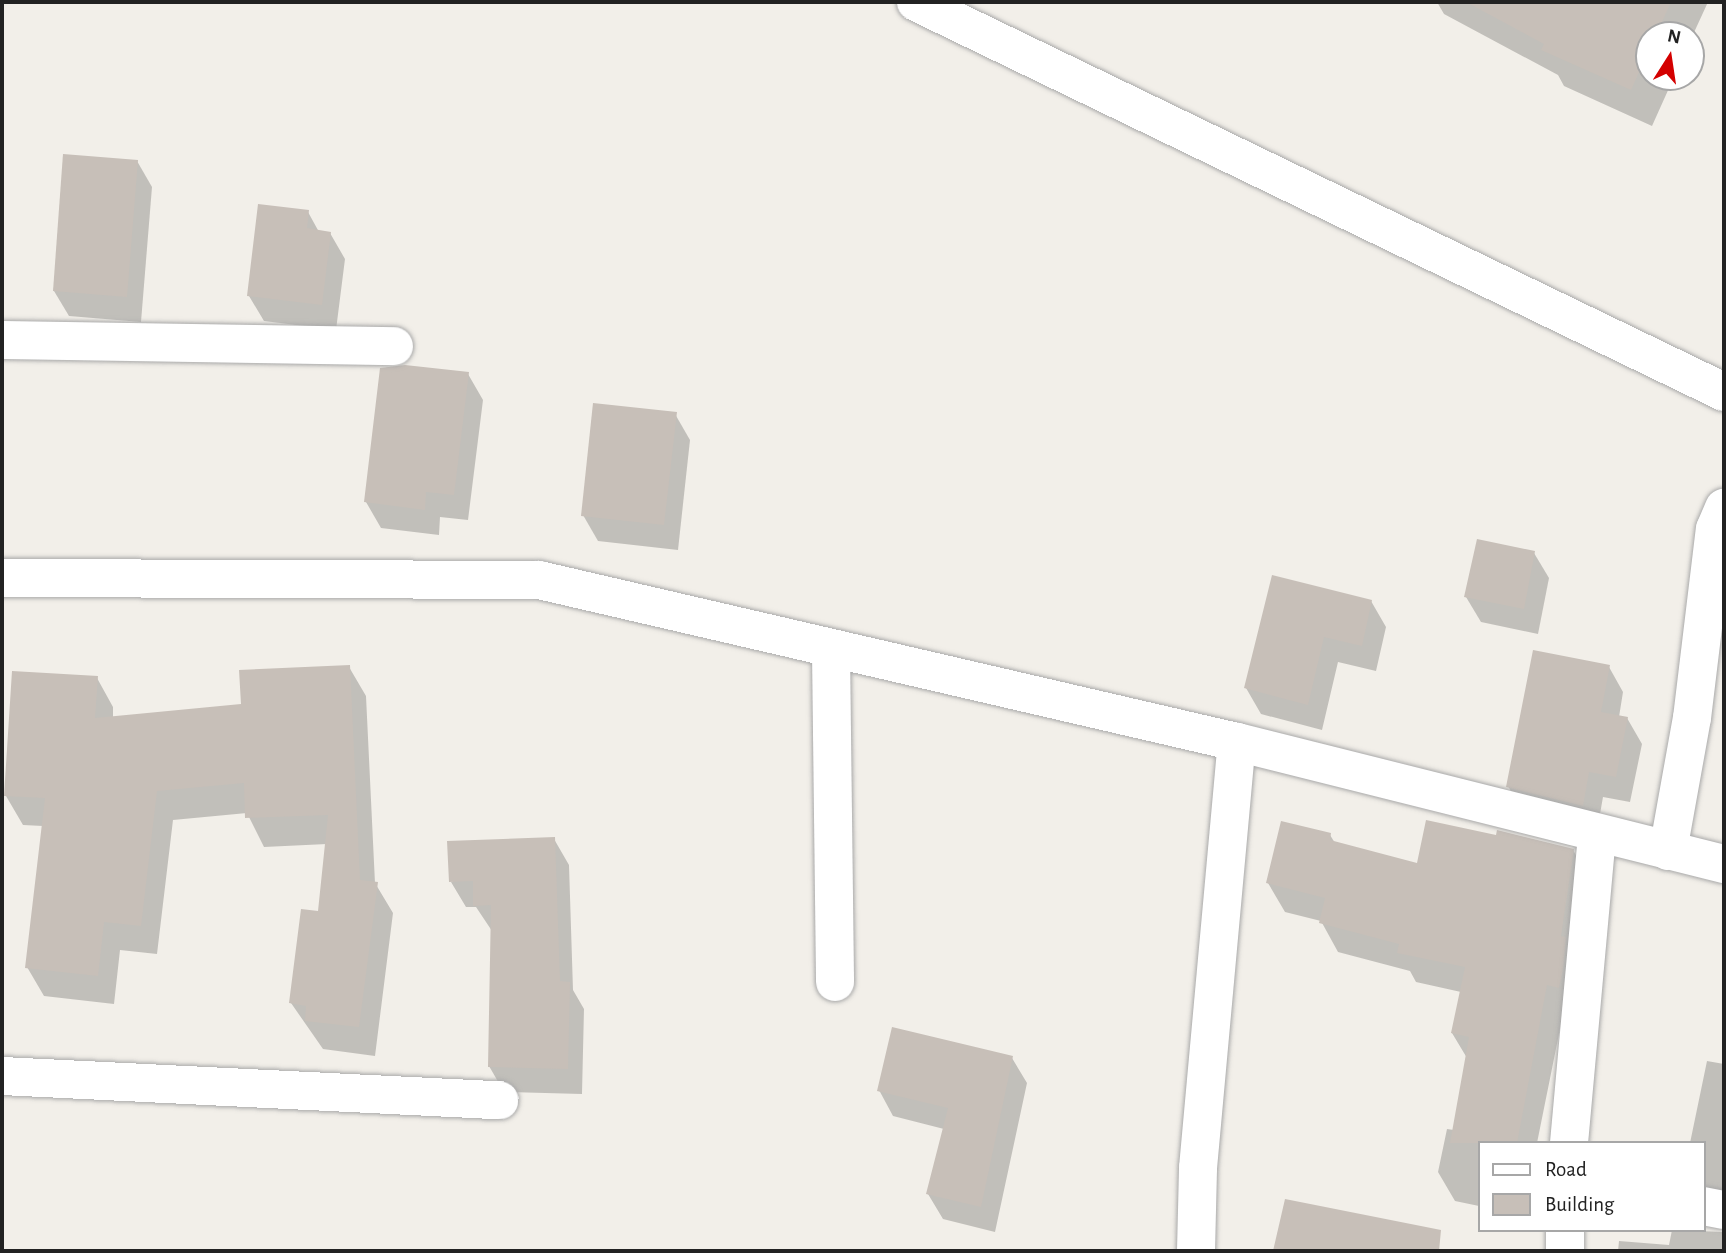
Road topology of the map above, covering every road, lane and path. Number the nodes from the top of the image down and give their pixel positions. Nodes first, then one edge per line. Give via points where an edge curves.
1 (916, 2) edge
2 (2, 340) edge
3 (394, 346) dead end
4 (1724, 392) edge
5 (1724, 508) edge
6 (2, 578) edge
7 (831, 651) junction
8 (1237, 742) junction
9 (1597, 834) junction
10 (1668, 851) junction
11 (1724, 864) edge
12 (835, 982) dead end
13 (2, 1076) edge
14 (499, 1100) dead end
15 (1569, 1141) edge
16 (1705, 1206) edge
17 (1724, 1210) edge
18 (1565, 1232) edge
19 (1196, 1251) edge
20 (1565, 1251) edge

1 - 4 street
2 - 3 street
5 - 10 street via 1715,530 1692,718
6 - 7 street via 539,580
7 - 8 street
7 - 12 street
8 - 9 street
8 - 19 street via 1198,1168
9 - 10 street
9 - 15 street
10 - 11 street
13 - 14 street
16 - 17 street
18 - 20 street

